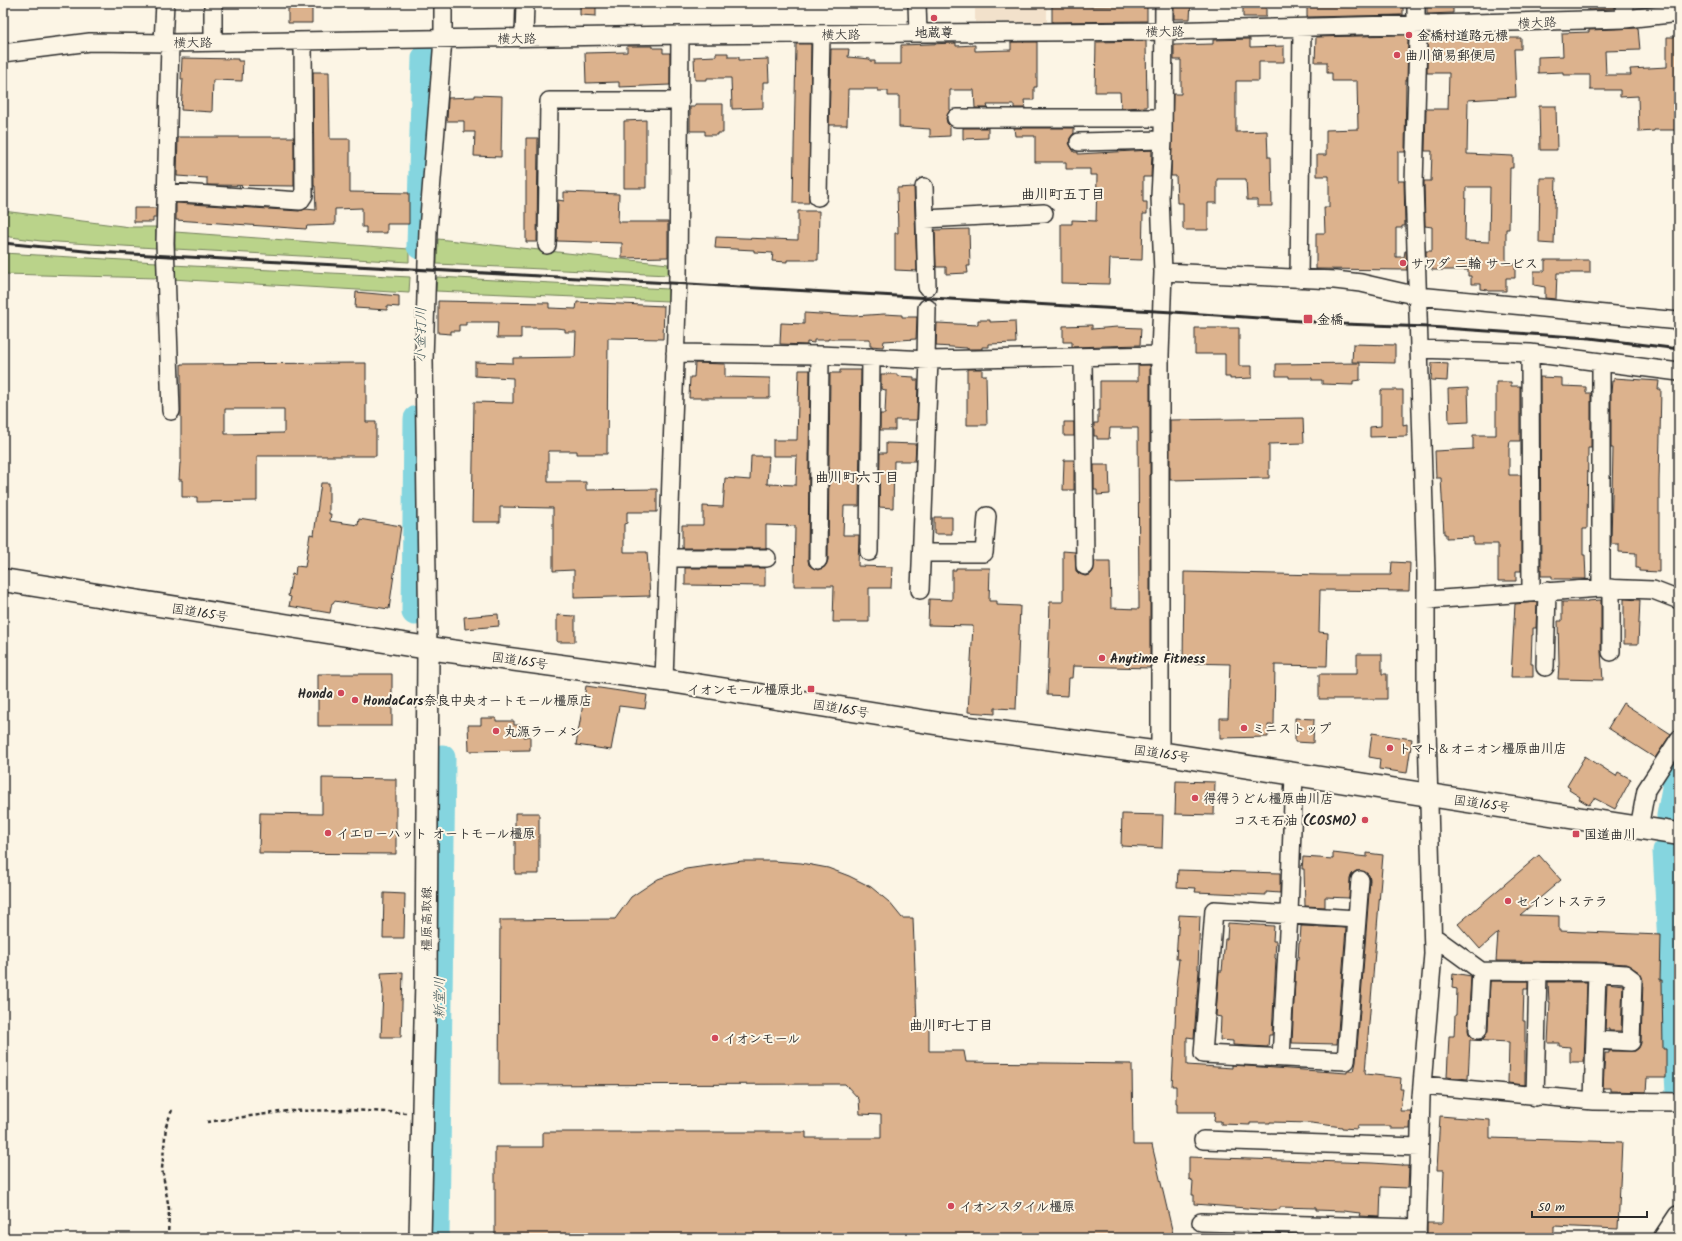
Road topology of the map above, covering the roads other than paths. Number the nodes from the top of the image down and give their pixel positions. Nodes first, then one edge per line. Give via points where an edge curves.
1 (165, 3) edge
2 (213, 3) edge
3 (443, 3) edge
4 (525, 3) edge
5 (917, 3) edge
6 (1164, 3) edge
7 (1416, 3) edge
8 (1625, 11) edge
9 (1679, 13) edge
10 (1416, 25) junction
11 (1302, 28) junction
12 (1163, 31) junction
13 (918, 33) junction
14 (821, 34) junction
15 (680, 35) junction
16 (524, 37) junction
17 (443, 39) junction
18 (303, 41) junction
19 (213, 42) junction
20 (167, 43) junction
21 (3, 53) edge
22 (680, 101) junction
23 (956, 118) dead end
24 (1163, 118) junction
25 (1163, 140) junction
26 (1078, 142) dead end
27 (924, 187) dead end
28 (166, 192) junction
29 (818, 197) dead end
30 (1044, 213) dead end
31 (925, 219) junction
32 (547, 245) dead end
33 (1163, 272) junction
34 (1299, 279) junction
35 (927, 287) dead end
36 (1418, 296) junction
37 (927, 308) dead end
38 (1679, 321) edge
39 (1420, 349) junction
40 (675, 353) junction
41 (1530, 353) junction
42 (820, 356) junction
43 (1160, 356) junction
44 (1083, 357) junction
45 (871, 358) junction
46 (928, 360) junction
47 (1601, 362) junction
48 (1679, 372) edge
49 (171, 411) dead end
50 (987, 516) dead end
51 (869, 552) dead end
52 (922, 553) junction
53 (668, 558) junction
54 (767, 558) dead end
55 (818, 560) dead end
56 (1085, 566) dead end
57 (3, 580) edge
58 (1606, 588) junction
59 (920, 590) dead end
60 (1539, 592) junction
61 (1427, 600) junction
62 (1679, 600) edge
63 (428, 648) junction
64 (1610, 652) dead end
65 (1545, 667) dead end
66 (664, 680) junction
67 (1679, 739) edge
68 (1160, 753) junction
69 (1294, 774) junction
70 (1429, 796) junction
71 (1639, 828) junction
72 (1679, 834) edge
73 (1360, 880) dead end
74 (1289, 914) junction
75 (1357, 919) junction
76 (1433, 936) junction
77 (1481, 971) junction
78 (1538, 971) junction
79 (1597, 972) junction
80 (1478, 1030) dead end
81 (1595, 1040) junction
82 (1281, 1058) junction
83 (1422, 1085) junction
84 (1535, 1097) junction
85 (1593, 1101) junction
86 (1679, 1102) edge
87 (1203, 1140) dead end
88 (1419, 1147) junction
89 (1679, 1216) edge
90 (1201, 1222) dead end
91 (1243, 1231) edge
92 (1417, 1233) edge
93 (420, 1238) edge
94 (1665, 1238) edge

1 - 20 street
2 - 19 street
3 - 17 street
4 - 16 street
5 - 13 street
6 - 12 street
7 - 10 street
8 - 9 street, 横大路
8 - 10 street, 横大路
10 - 11 street, 横大路
10 - 36 street via 1418,40 1414,184
11 - 12 street, 横大路
11 - 34 street
12 - 13 street, 横大路
12 - 24 street
13 - 14 street, 横大路
14 - 15 street, 横大路
14 - 29 street
15 - 16 street, 横大路
15 - 22 street
16 - 17 street, 横大路
17 - 18 street, 横大路
17 - 63 street via 428,230 424,360
18 - 19 street, 横大路
18 - 28 street via 304,195 300,201
19 - 20 street, 横大路
20 - 21 street, 横大路 via 90,42
20 - 28 street
22 - 32 street via 549,101
22 - 40 street
23 - 24 street
24 - 25 street
25 - 26 street
25 - 33 street via 1160,196
27 - 31 street
28 - 49 street via 165,243
30 - 31 street
31 - 35 street
33 - 34 street
33 - 43 street
34 - 36 street via 1361,283
36 - 38 street
36 - 39 street
37 - 46 street
39 - 41 street
39 - 61 street
40 - 42 street
40 - 53 street
41 - 47 street
41 - 60 street
42 - 45 street
42 - 55 street
43 - 44 street
43 - 68 street
44 - 46 street
44 - 56 street
45 - 46 street
45 - 51 street
46 - 52 street
47 - 48 street
47 - 58 street
50 - 52 street via 984,553
52 - 59 street
53 - 54 street
53 - 66 street
57 - 63 highway, 国道165号
58 - 60 street
58 - 62 street via 1654,590
58 - 64 street
60 - 61 street
60 - 65 street
61 - 70 street
63 - 66 highway, 国道165号
63 - 93 main road, 橿原高取線 via 426,979
66 - 68 highway, 国道165号 via 947,725
67 - 71 street via 1646,790
68 - 69 highway, 国道165号
69 - 70 highway, 国道165号
69 - 74 street
70 - 71 highway, 国道165号
70 - 76 street
71 - 72 highway, 国道165号
73 - 75 street
74 - 75 street
74 - 82 street
74 - 82 street via 1214,910 1203,1054
75 - 82 street via 1346,1061
76 - 77 street
76 - 83 street
77 - 78 street
77 - 80 street
78 - 79 street
78 - 84 street
79 - 81 street
79 - 81 street via 1625,974 1633,980 1631,1042
81 - 85 street
83 - 84 street
83 - 88 street
84 - 85 street
85 - 86 street
87 - 88 street
88 - 92 street
89 - 94 highway
90 - 91 street
91 - 92 street

